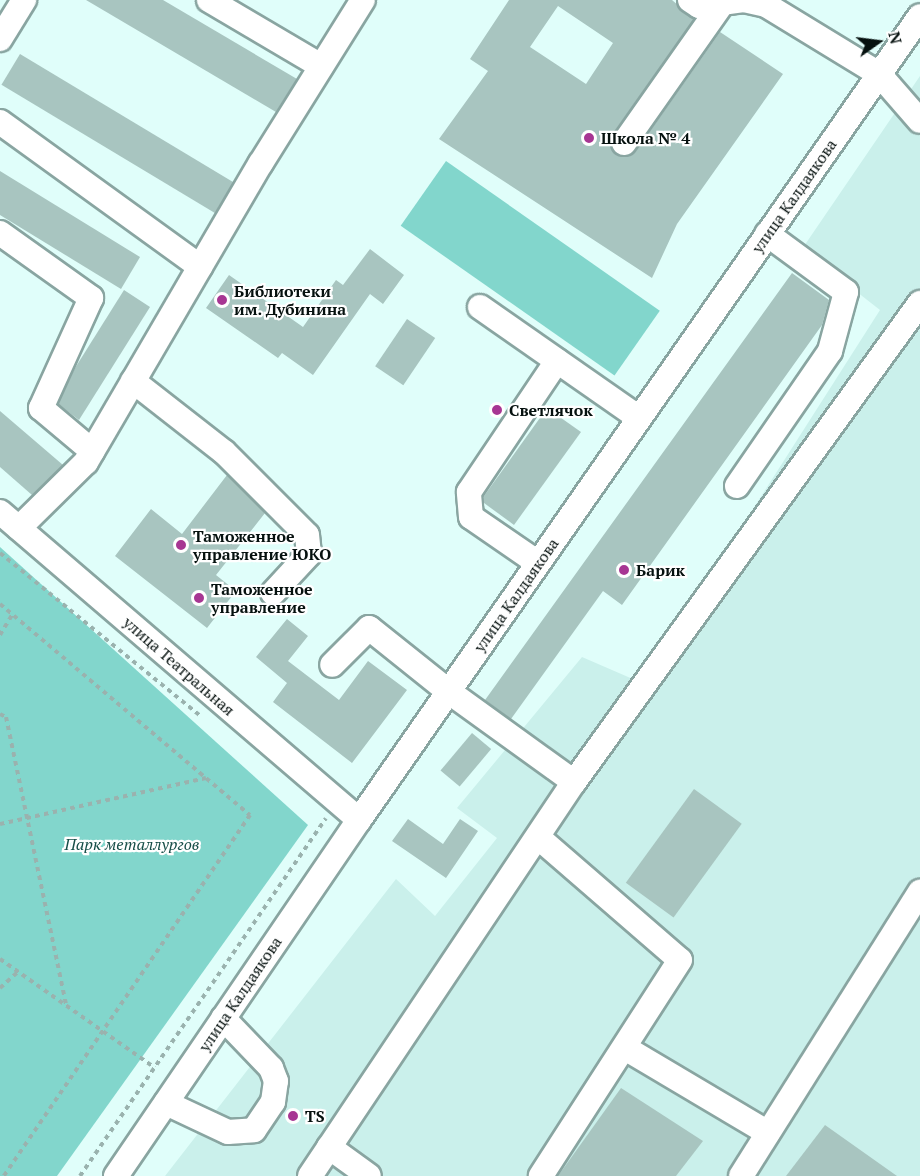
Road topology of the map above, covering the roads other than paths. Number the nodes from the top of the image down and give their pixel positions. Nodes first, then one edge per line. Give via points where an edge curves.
1 (24, 0) edge
2 (209, 0) edge
3 (363, 0) edge
4 (690, 0) edge
5 (721, 5) junction
6 (920, 16) edge
7 (2, 29) edge
8 (321, 66) junction
9 (879, 74) junction
10 (920, 121) edge
11 (0, 122) edge
12 (624, 143) dead end
13 (0, 233) edge
14 (767, 234) junction
15 (200, 267) junction
16 (920, 303) edge
17 (480, 307) dead end
18 (557, 361) junction
19 (133, 381) junction
20 (639, 418) junction
21 (92, 451) junction
22 (737, 486) dead end
23 (0, 512) edge
24 (19, 528) junction
25 (538, 563) junction
26 (273, 593) dead end
27 (332, 665) dead end
28 (448, 691) junction
29 (574, 782) junction
30 (359, 820) junction
31 (539, 838) junction
32 (920, 892) edge
33 (223, 1018) junction
34 (625, 1048) junction
35 (166, 1103) junction
36 (768, 1133) junction
37 (329, 1147) junction
38 (116, 1176) edge
39 (310, 1176) edge
40 (369, 1176) edge
41 (541, 1176) edge
42 (741, 1176) edge

1 - 7 street
2 - 8 street
3 - 8 street
4 - 5 street via 699,6
5 - 9 street via 744,0 766,5
5 - 12 street
6 - 9 street, улица Калдаякова
8 - 15 street
9 - 10 street
9 - 14 street, улица Калдаякова
11 - 15 street
13 - 21 street via 91,298 40,408
14 - 20 street, улица Калдаякова
14 - 22 street via 846,292 830,351
15 - 19 street
16 - 29 street
17 - 18 street
18 - 20 street
18 - 25 street via 469,492 471,517
19 - 21 street
19 - 26 street via 224,452 307,535 309,554
20 - 25 street, улица Калдаякова
21 - 24 street
23 - 24 street, улица Театральная
24 - 30 street, улица Театральная
25 - 28 street, улица Калдаякова
27 - 28 street via 369,628
28 - 29 street
28 - 30 street, улица Калдаякова
29 - 31 street
30 - 33 street, улица Калдаякова
31 - 34 street via 680,960
31 - 37 street
32 - 36 street
33 - 35 street, улица Калдаякова
33 - 35 street via 271,1068 276,1081 273,1102 254,1130 228,1132
34 - 36 street
34 - 41 street
35 - 38 street, улица Калдаякова
36 - 42 street
37 - 39 street
37 - 40 street

